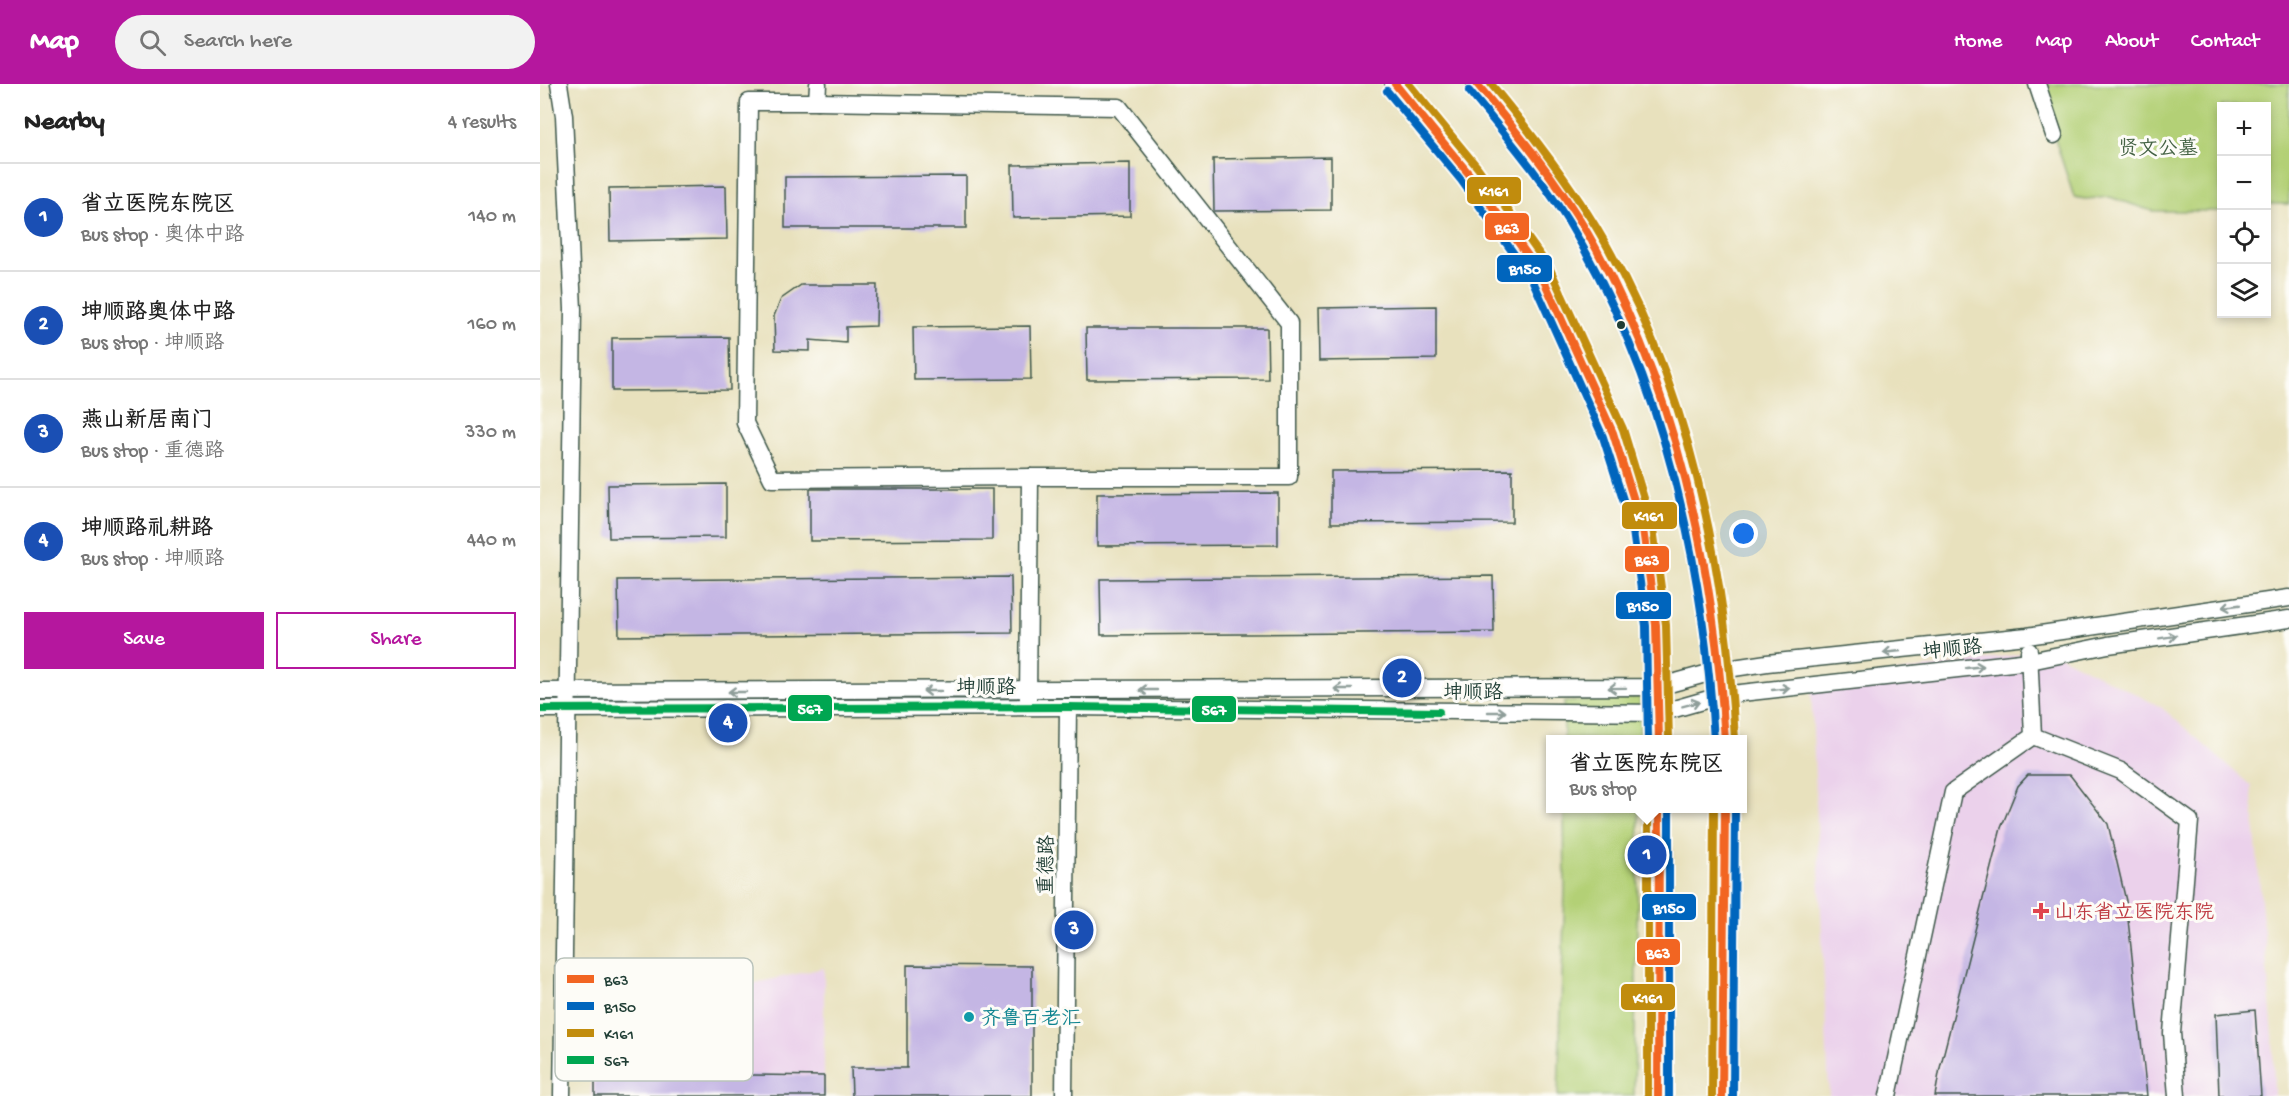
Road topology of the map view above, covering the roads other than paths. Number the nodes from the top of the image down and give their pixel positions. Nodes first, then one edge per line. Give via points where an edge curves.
1 (559, 84) edge
2 (818, 84) edge
3 (1395, 84) edge
4 (1477, 84) edge
5 (2037, 84) edge
6 (818, 102) junction
7 (2054, 135) dead end
8 (1030, 477) junction
9 (2289, 598) edge
10 (2289, 619) edge
11 (2027, 636) junction
12 (2030, 661) junction
13 (1720, 670) junction
14 (1658, 687) junction
15 (540, 692) edge
16 (568, 692) junction
17 (1723, 695) junction
18 (1028, 699) junction
19 (1068, 707) junction
20 (568, 709) junction
21 (540, 710) edge
22 (1659, 713) junction
23 (1659, 735) edge
24 (1725, 735) edge
25 (2033, 736) junction
26 (1659, 813) edge
27 (1725, 813) edge
28 (564, 958) edge
29 (562, 1081) edge
30 (562, 1096) edge
31 (1064, 1096) edge
32 (1658, 1096) edge
33 (1722, 1096) edge
34 (1888, 1096) edge
35 (2177, 1096) edge

1 - 16 street via 564,116 573,309
2 - 6 street
3 - 14 main road via 1469,174 1541,274 1613,433 1643,529 1656,626
4 - 13 main road via 1538,158 1588,234 1654,373 1682,466 1705,564
5 - 7 street
6 - 8 street via 749,102 745,423 772,479
6 - 8 street via 1119,107 1289,323 1289,477
8 - 18 street
9 -> 11 street, 坤顺路
12 -> 10 street, 坤顺路 via 2108,645
11 - 12 street
11 -> 13 street, 坤顺路
17 -> 12 street, 坤顺路
12 - 25 street
13 - 14 street, 坤顺路
13 - 17 main road
14 -> 18 street, 坤顺路
14 - 22 main road
15 - 16 street, 坤顺路
18 -> 16 street, 坤顺路
16 - 20 street
22 -> 17 street, 坤顺路
17 - 24 main road
18 - 19 street, 坤顺路
18 - 20 street, 坤顺路
19 -> 22 street, 坤顺路
19 - 31 street, 重德路
20 - 21 street, 坤顺路
20 - 28 street
22 - 23 main road
25 - 34 street via 1953,792
25 - 35 street via 2121,771 2190,821 2172,1033
26 - 32 main road
27 - 33 main road
29 - 30 street

